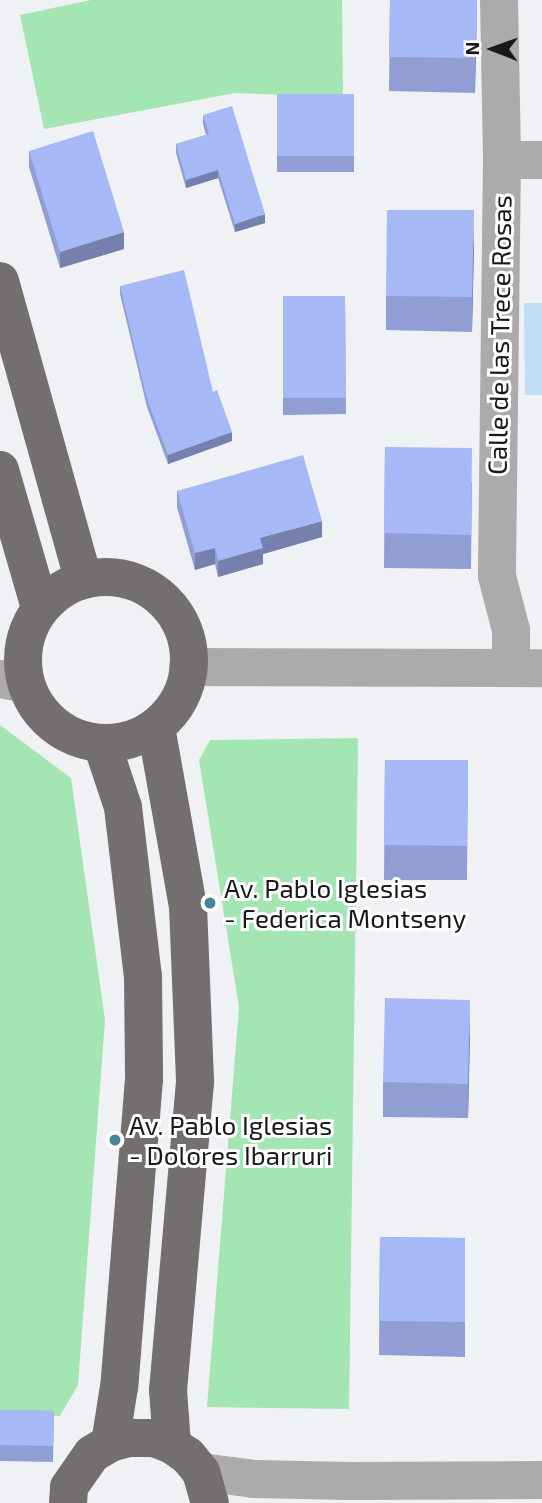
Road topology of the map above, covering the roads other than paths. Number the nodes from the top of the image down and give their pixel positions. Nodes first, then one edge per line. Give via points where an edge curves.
1 (499, 0) edge
2 (502, 160) junction
3 (542, 160) edge
4 (0, 281) edge
5 (0, 470) edge
6 (83, 579) junction
7 (40, 608) junction
8 (188, 667) junction
9 (526, 668) edge
10 (13, 681) edge
11 (156, 727) junction
12 (102, 744) junction
13 (110, 1443) junction
14 (173, 1445) junction
15 (542, 1480) edge
16 (206, 1487) edge
17 (68, 1503) edge

1 - 2 street, Calle de las Trece Rosas
2 - 3 street
2 - 9 street, Calle de las Trece Rosas via 497,576
4 - 6 main road
5 - 7 main road
6 - 7 main road
6 - 8 main road via 107,576 134,581 157,593 176,615 189,654
7 - 10 main road via 29,627
8 - 9 street
8 - 11 main road via 176,706
10 - 12 main road via 58,730
11 - 12 main road via 119,743
11 - 14 main road via 188,906 195,1082 168,1390
12 - 13 main road via 123,807 144,989 144,1079 119,1387
13 - 14 main road via 154,1438
13 - 17 main road via 78,1470 69,1487
14 - 16 main road via 188,1456
15 - 16 street via 281,1479

